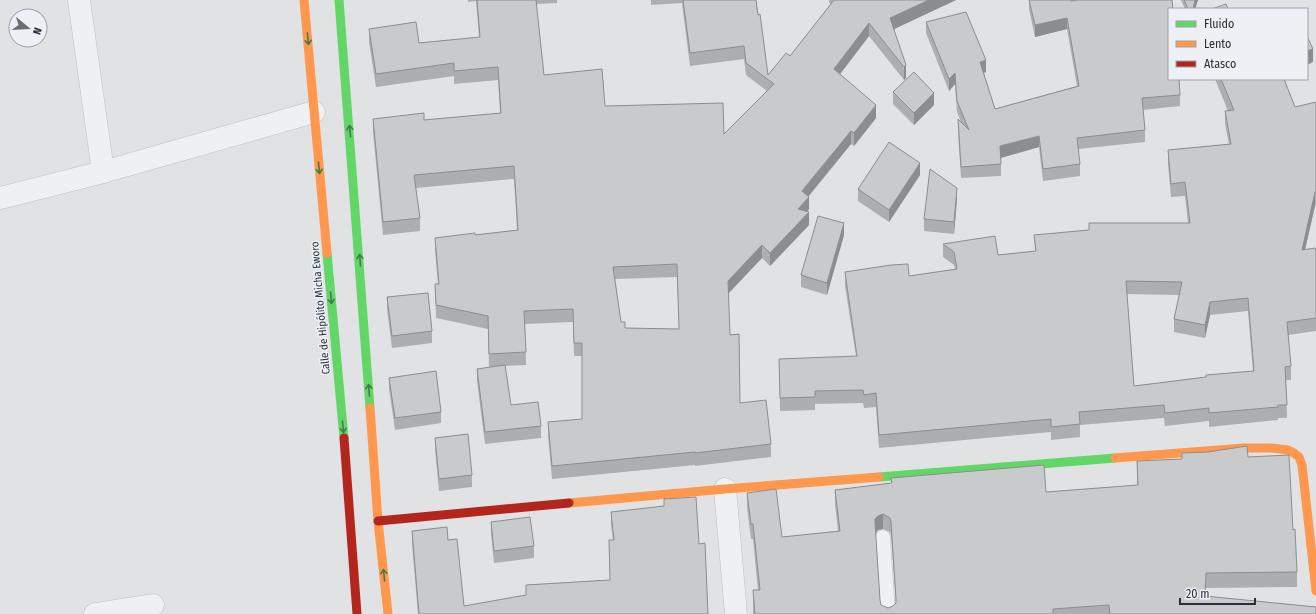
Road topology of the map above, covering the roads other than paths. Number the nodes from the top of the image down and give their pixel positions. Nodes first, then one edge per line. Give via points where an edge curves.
1 (79, 0) edge
2 (304, 0) edge
3 (339, 0) edge
4 (314, 112) junction
5 (103, 172) junction
6 (0, 198) edge
7 (725, 489) junction
8 (378, 521) junction
9 (883, 537) dead end
10 (1316, 591) edge
11 (153, 605) dead end
12 (95, 614) edge
13 (357, 614) edge
14 (388, 614) edge
15 (736, 614) edge
16 (888, 614) edge

1 - 5 street
2 -> 4 main road, Calle de Hipólito Micha Eworo
8 -> 3 main road
4 - 5 street
4 -> 13 main road, Calle de Hipólito Micha Eworo
5 - 6 street
7 - 8 main road
7 - 10 main road via 1244,448 1291,450 1298,456 1304,476
7 - 15 street
14 -> 8 main road
9 - 16 lane
11 - 12 street

